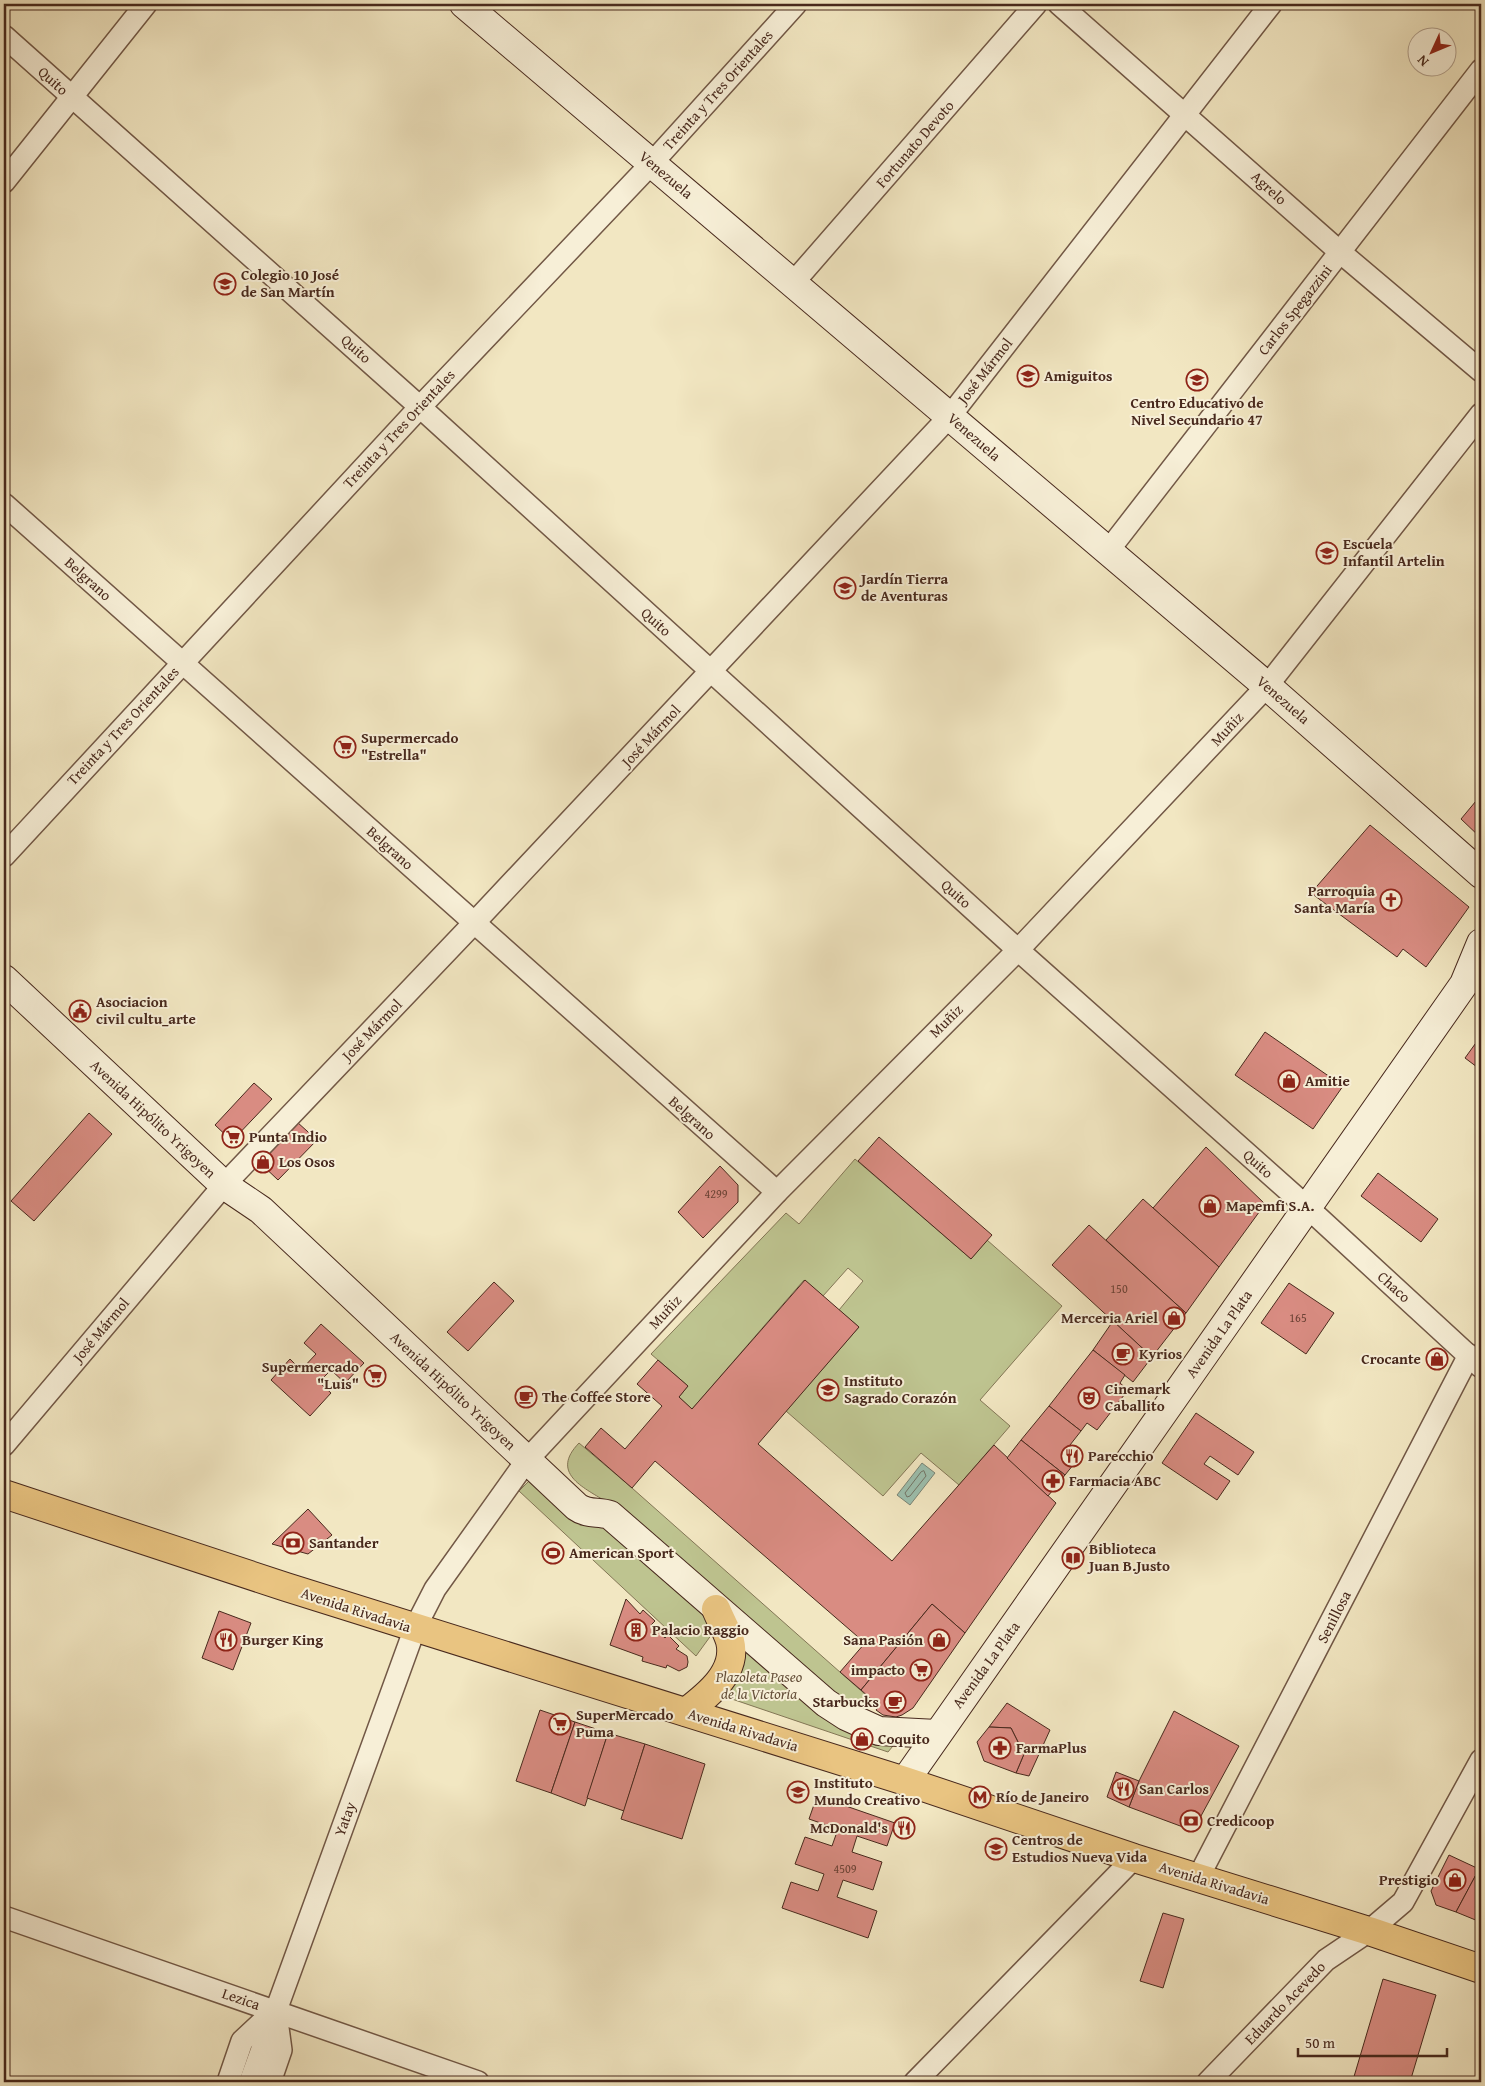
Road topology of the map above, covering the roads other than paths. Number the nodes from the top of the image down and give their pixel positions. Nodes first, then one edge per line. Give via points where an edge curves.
1 (146, 4) edge
2 (464, 4) edge
3 (796, 4) edge
4 (1036, 4) edge
5 (1058, 4) edge
6 (1271, 4) edge
7 (4, 36) edge
8 (1481, 70) edge
9 (72, 98) junction
10 (1186, 114) junction
11 (652, 163) junction
12 (4, 182) edge
13 (1340, 252) junction
14 (793, 283) junction
15 (1481, 371) edge
16 (420, 407) junction
17 (1481, 414) edge
18 (950, 416) junction
19 (4, 504) edge
20 (1108, 551) junction
21 (182, 662) junction
22 (711, 672) junction
23 (1267, 686) junction
24 (4, 856) edge
25 (1481, 874) edge
26 (474, 923) junction
27 (1481, 943) edge
28 (1018, 950) junction
29 (1473, 977) edge
30 (4, 979) edge
31 (224, 1185) junction
32 (776, 1192) junction
33 (1307, 1208) junction
34 (1475, 1361) edge
35 (4, 1445) edge
36 (527, 1460) junction
37 (4, 1494) edge
38 (716, 1609) junction
39 (415, 1628) junction
40 (686, 1712) junction
41 (937, 1734) junction
42 (1481, 1760) edge
43 (905, 1781) junction
44 (1134, 1858) junction
45 (1198, 1878) junction
46 (4, 1916) edge
47 (1369, 1931) junction
48 (1481, 1969) edge
49 (275, 2010) junction
50 (228, 2082) edge
51 (250, 2082) edge
52 (270, 2082) edge
53 (478, 2082) edge
54 (915, 2082) edge
55 (1208, 2082) edge

1 - 9 street
2 - 11 main road, Venezuela
3 - 11 street, Treinta y Tres Orientales
4 - 14 street, Fortunato Devoto
5 - 10 street, Agrelo
6 - 10 street, José Mármol
7 - 9 street, Quito
8 - 13 street, Carlos Spegazzini
9 - 12 street
9 - 16 street, Quito
10 - 13 street, Agrelo
10 - 18 street, José Mármol
11 - 14 main road, Venezuela
11 - 16 street, Treinta y Tres Orientales
13 - 15 street, Agrelo
13 - 20 street, Carlos Spegazzini
14 - 18 main road, Venezuela
16 - 21 street, Treinta y Tres Orientales
16 - 22 street, Quito
17 - 23 street, Muñiz
18 - 20 main road, Venezuela
18 - 22 street, José Mármol
19 - 21 street, Belgrano
20 - 23 main road, Venezuela
21 - 24 street, Treinta y Tres Orientales
21 - 26 street, Belgrano
22 - 26 street, José Mármol
22 - 28 street, Quito
23 - 25 main road, Venezuela
23 - 28 street, Muñiz
26 - 31 street, José Mármol
26 - 32 street, Belgrano
27 - 29 main road, Avenida La Plata
28 - 32 street, Muñiz
28 - 33 street, Quito
29 - 33 main road, Avenida La Plata
30 - 31 main road, Avenida Hipólito Yrigoyen
31 - 35 street, José Mármol
31 - 36 main road, Avenida Hipólito Yrigoyen via 261,1210
32 - 36 street, Muñiz
33 - 34 street, Chaco
33 - 41 main road, Avenida La Plata
34 - 45 street, Senillosa
36 - 38 main road, Avenida Hipólito Yrigoyen via 583,1511 610,1515
36 - 39 street, Muñiz via 435,1589
37 - 39 main road, Avenida Rivadavia
38 - 40 main road via 730,1640 731,1654 716,1686
38 - 41 main road, Avenida Hipólito Yrigoyen via 826,1703 846,1716 879,1731
39 - 40 main road, Avenida Rivadavia
39 - 49 street, Yatay
40 - 43 main road, Avenida Rivadavia
41 - 43 main road, Avenida La Plata
42 - 47 street, Eduardo Acevedo via 1403,1902
43 - 44 main road, Avenida Rivadavia
44 - 45 main road, Avenida Rivadavia
44 - 54 street
45 - 47 main road, Avenida Rivadavia
46 - 49 street, Lezica
47 - 48 main road, Avenida Rivadavia
47 - 55 street, Eduardo Acevedo via 1326,1960
49 - 50 street, Yatay via 242,2041
49 - 51 street, Yatay
49 - 52 street, Yatay via 281,2050
49 - 53 street, Lezica

